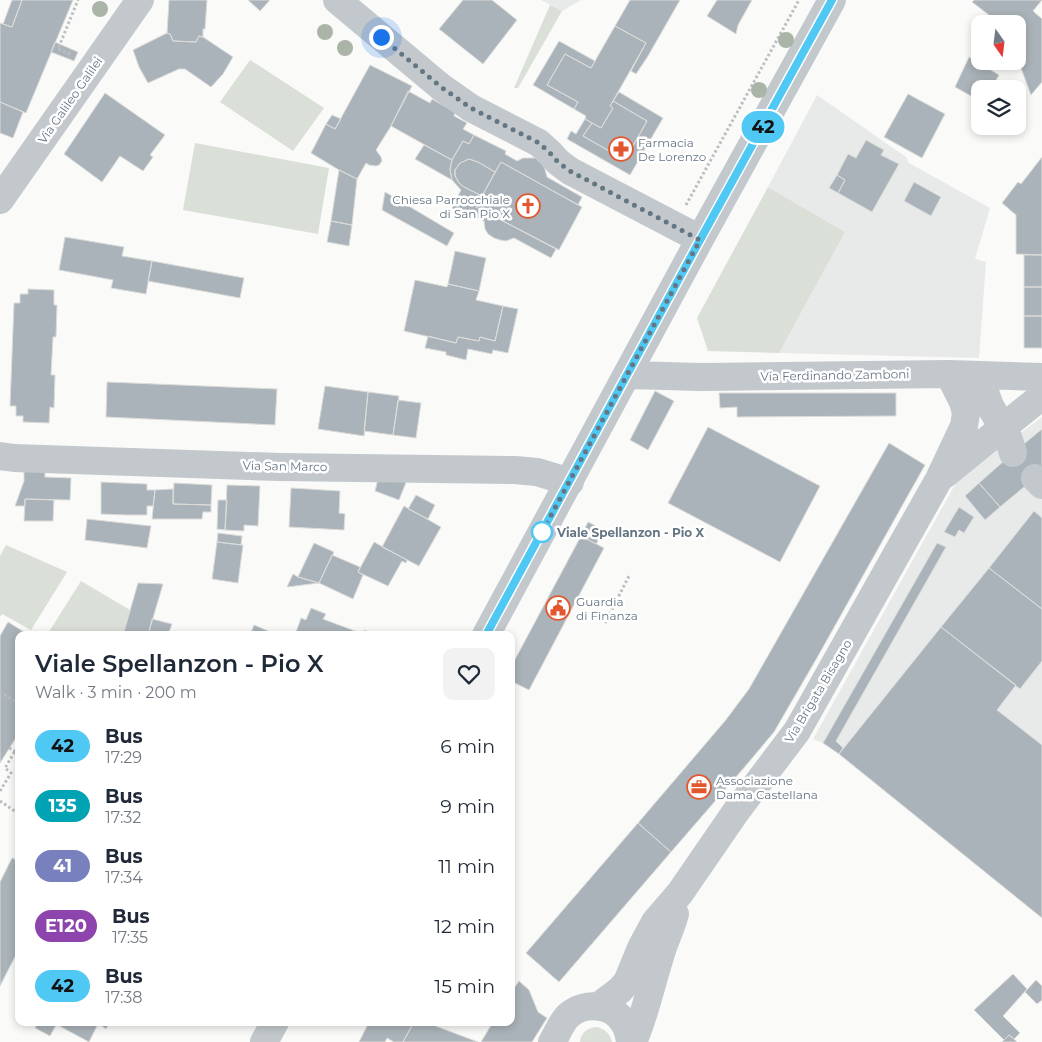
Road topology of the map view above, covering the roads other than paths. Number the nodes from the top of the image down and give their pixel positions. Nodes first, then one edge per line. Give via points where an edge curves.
1 (140, 0) edge
2 (337, 0) edge
3 (832, 0) edge
4 (10, 170) edge
5 (0, 200) edge
6 (700, 240) junction
7 (949, 374) junction
8 (627, 375) junction
9 (979, 376) junction
10 (1042, 377) edge
11 (1042, 396) edge
12 (1004, 427) junction
13 (1013, 453) dead end
14 (0, 456) edge
15 (939, 479) junction
16 (570, 482) junction
17 (488, 631) edge
18 (680, 892) junction
19 (600, 1006) junction
20 (273, 1026) edge
21 (555, 1039) edge
22 (264, 1042) edge
23 (632, 1042) edge

1 - 4 street, Via Galileo Galilei
2 - 6 street via 471,108 539,143 570,171
3 - 6 street
4 - 5 street, Via Galileo Galilei
6 - 8 street
7 - 8 street, Via Ferdinando Zamboni
7 - 9 street, Via Ferdinando Zamboni
7 - 15 street, Via Brigata Bisagno via 966,413 964,426
8 - 16 street
9 - 10 street, Via Ferdinando Zamboni
9 - 12 street via 990,406
11 - 12 street, Via Brigata Bisagno
12 - 13 street
12 - 15 street, Via Brigata Bisagno
14 - 16 street, Via San Marco via 280,467 515,470 537,472
15 - 18 street, Via Brigata Bisagno via 797,731
16 - 17 street
18 - 19 street, Via Brigata Bisagno via 655,922 627,982
18 - 23 street, Via Brigata Bisagno via 672,927
19 - 21 street via 588,1006 568,1015
19 - 23 street via 618,1015
20 - 22 street

